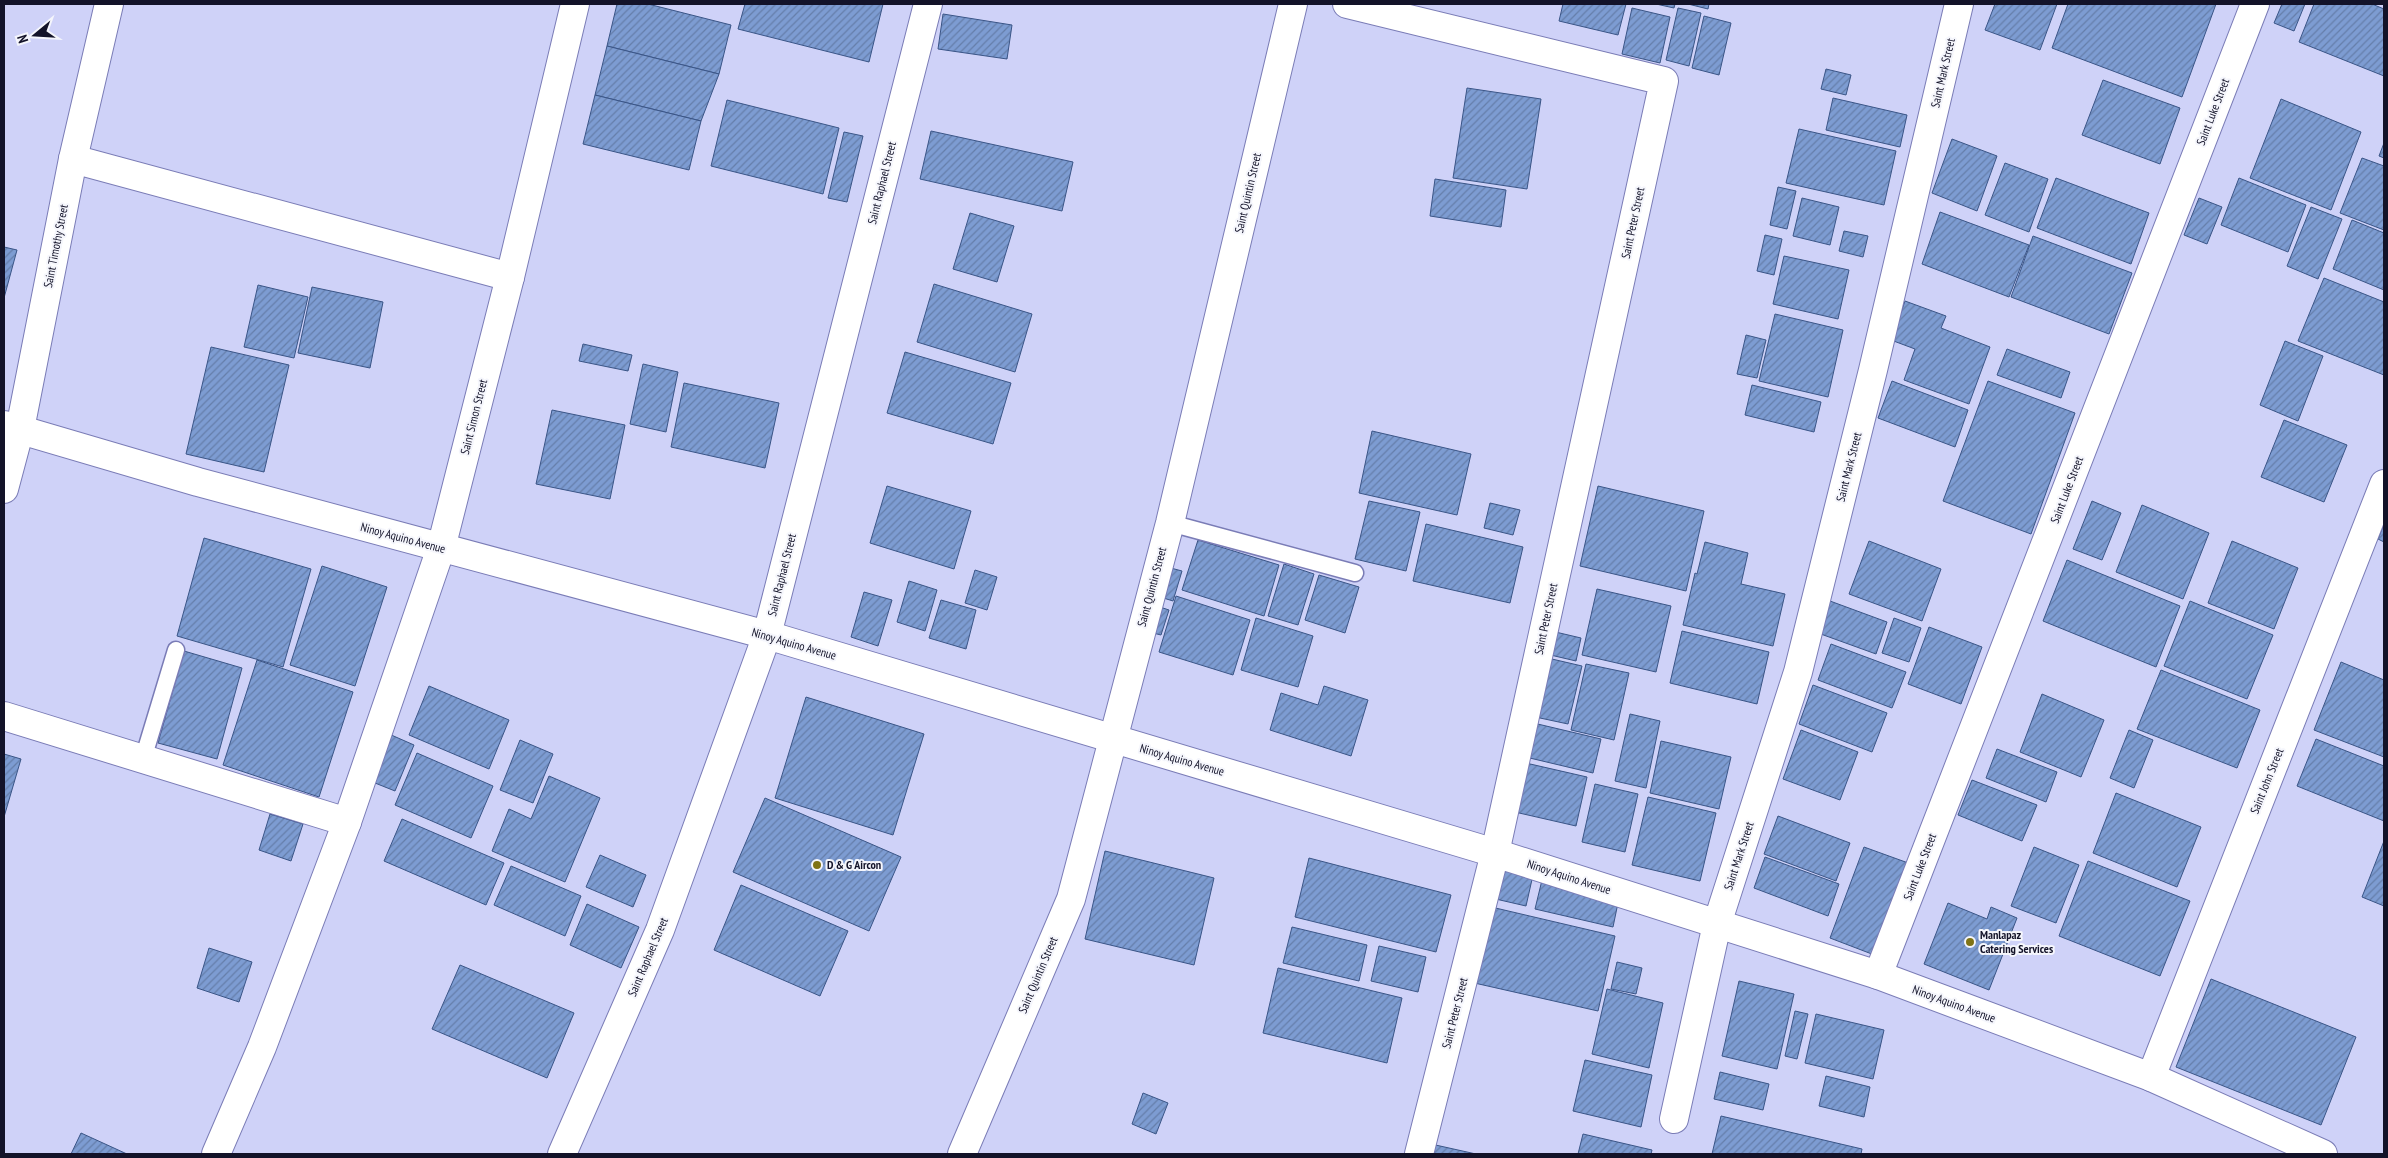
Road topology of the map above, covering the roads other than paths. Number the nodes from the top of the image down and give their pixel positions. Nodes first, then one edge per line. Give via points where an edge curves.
1 (109, 4) edge
2 (575, 4) edge
3 (928, 4) edge
4 (1293, 4) edge
5 (1347, 4) edge
6 (1959, 4) edge
7 (2255, 4) edge
8 (73, 159) junction
9 (510, 277) junction
10 (12, 427) edge
11 (2384, 484) edge
12 (4, 489) edge
13 (1170, 523) junction
14 (441, 548) junction
15 (1355, 573) dead end
16 (767, 635) junction
17 (176, 650) dead end
18 (4, 716) edge
19 (1112, 740) junction
20 (143, 759) junction
21 (347, 822) junction
22 (1495, 853) junction
23 (1718, 924) junction
24 (1878, 975) junction
25 (2151, 1077) junction
26 (1674, 1119) dead end
27 (216, 1154) edge
28 (562, 1154) edge
29 (962, 1154) edge
30 (1419, 1154) edge
31 (2323, 1154) edge

1 - 8 street, Saint Timothy Street
2 - 9 street, Saint Simon Street
3 - 16 street, Saint Raphael Street
4 - 13 street, Saint Quintin Street
5 - 22 street, Saint Peter Street via 1664,82
6 - 23 street, Saint Mark Street via 1798,672
7 - 24 street, Saint Luke Street
8 - 9 street
8 - 10 street, Saint Timothy Street
9 - 14 street, Saint Simon Street
10 - 12 street, Saint Timothy Street
10 - 14 street, Ninoy Aquino Avenue
11 - 25 street, Saint John Street
13 - 15 lane
13 - 19 street, Saint Quintin Street
14 - 16 street, Ninoy Aquino Avenue
14 - 21 street, Saint Simon Street
16 - 19 street, Ninoy Aquino Avenue
16 - 28 street, Saint Raphael Street via 660,930
17 - 20 lane
18 - 20 street
19 - 22 street, Ninoy Aquino Avenue
19 - 29 street, Saint Quintin Street via 1071,899
20 - 21 street
21 - 27 street, Saint Simon Street via 262,1046
22 - 23 street, Ninoy Aquino Avenue
22 - 30 street, Saint Peter Street
23 - 24 street, Ninoy Aquino Avenue
23 - 26 street, Saint Mark Street
24 - 25 street, Ninoy Aquino Avenue
25 - 31 street, Ninoy Aquino Avenue

